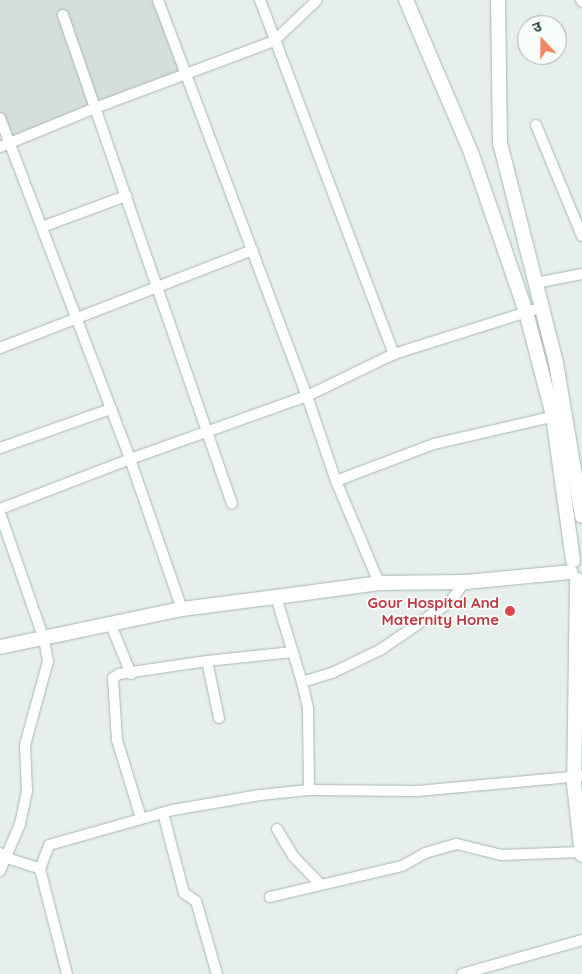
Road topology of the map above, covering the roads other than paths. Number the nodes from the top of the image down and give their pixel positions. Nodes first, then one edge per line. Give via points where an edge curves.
1 (158, 0) edge
2 (260, 0) edge
3 (317, 0) edge
4 (406, 0) edge
5 (498, 0) edge
6 (64, 15) dead end
7 (274, 41) junction
8 (187, 75) junction
9 (95, 108) junction
10 (0, 118) edge
11 (536, 125) dead end
12 (5, 146) edge
13 (126, 196) junction
14 (42, 227) junction
15 (523, 234) junction
16 (582, 236) edge
17 (500, 240) junction
18 (253, 250) junction
19 (582, 274) edge
20 (536, 284) junction
21 (157, 286) junction
22 (543, 307) junction
23 (526, 312) junction
24 (76, 318) junction
25 (0, 348) edge
26 (394, 354) junction
27 (307, 396) junction
28 (111, 409) junction
29 (559, 415) junction
30 (207, 433) junction
31 (0, 448) edge
32 (130, 459) junction
33 (336, 481) junction
34 (232, 504) dead end
35 (0, 509) edge
36 (0, 514) edge
37 (582, 516) edge
38 (577, 570) edge
39 (465, 582) junction
40 (379, 584) junction
41 (276, 597) junction
42 (182, 609) junction
43 (111, 625) junction
44 (44, 639) junction
45 (0, 647) edge
46 (293, 652) junction
47 (207, 661) junction
48 (131, 674) junction
49 (302, 682) junction
50 (219, 718) dead end
51 (578, 776) edge
52 (309, 790) junction
53 (163, 813) junction
54 (141, 818) junction
55 (277, 828) dead end
56 (582, 854) edge
57 (4, 856) edge
58 (40, 868) junction
59 (0, 871) edge
60 (320, 884) junction
61 (270, 897) dead end
62 (582, 940) edge
63 (67, 974) edge
64 (217, 974) edge
65 (462, 974) edge

1 - 8 street
2 - 7 street
3 - 7 street
4 - 17 street via 472,155
5 - 15 street via 500,143
6 - 9 street
7 - 8 street
7 - 26 street
8 - 9 street
8 - 18 street
9 - 12 street
9 - 13 street
10 - 12 street
11 - 16 street
12 - 14 street
13 - 14 street
13 - 21 street
14 - 24 street
15 - 17 street
15 - 20 street
17 - 23 street
18 - 21 street
18 - 27 street
19 - 20 street
20 - 22 street
21 - 24 street
21 - 30 street
22 - 23 street
22 - 29 street
23 - 26 street
23 - 29 street
24 - 25 street
24 - 28 street
26 - 27 street
27 - 30 street
27 - 33 street
28 - 31 street
28 - 32 street
29 - 33 street via 434,444
29 - 37 street
29 - 38 street
30 - 32 street
30 - 34 street
32 - 35 street
32 - 42 street
33 - 40 street
36 - 44 street
38 - 39 street
38 - 51 street
39 - 40 street
39 - 49 street via 449,603 380,650 332,673
40 - 41 street
41 - 42 street
41 - 46 street
42 - 43 street
43 - 44 street
43 - 48 street
44 - 45 street
44 - 57 street via 48,661 25,745 27,791 20,824
46 - 47 street
46 - 49 street
47 - 48 street
47 - 50 street
48 - 54 street via 119,674 112,682 117,740
49 - 52 street via 308,709
51 - 52 street via 417,791
51 - 56 street
52 - 53 street via 260,795
53 - 54 street
53 - 64 street via 184,893 196,901
54 - 58 street via 49,845
55 - 60 street via 293,856
56 - 60 street via 501,855 457,844 425,853 402,866
57 - 58 street
57 - 59 street
58 - 63 street
60 - 61 street
62 - 65 street

